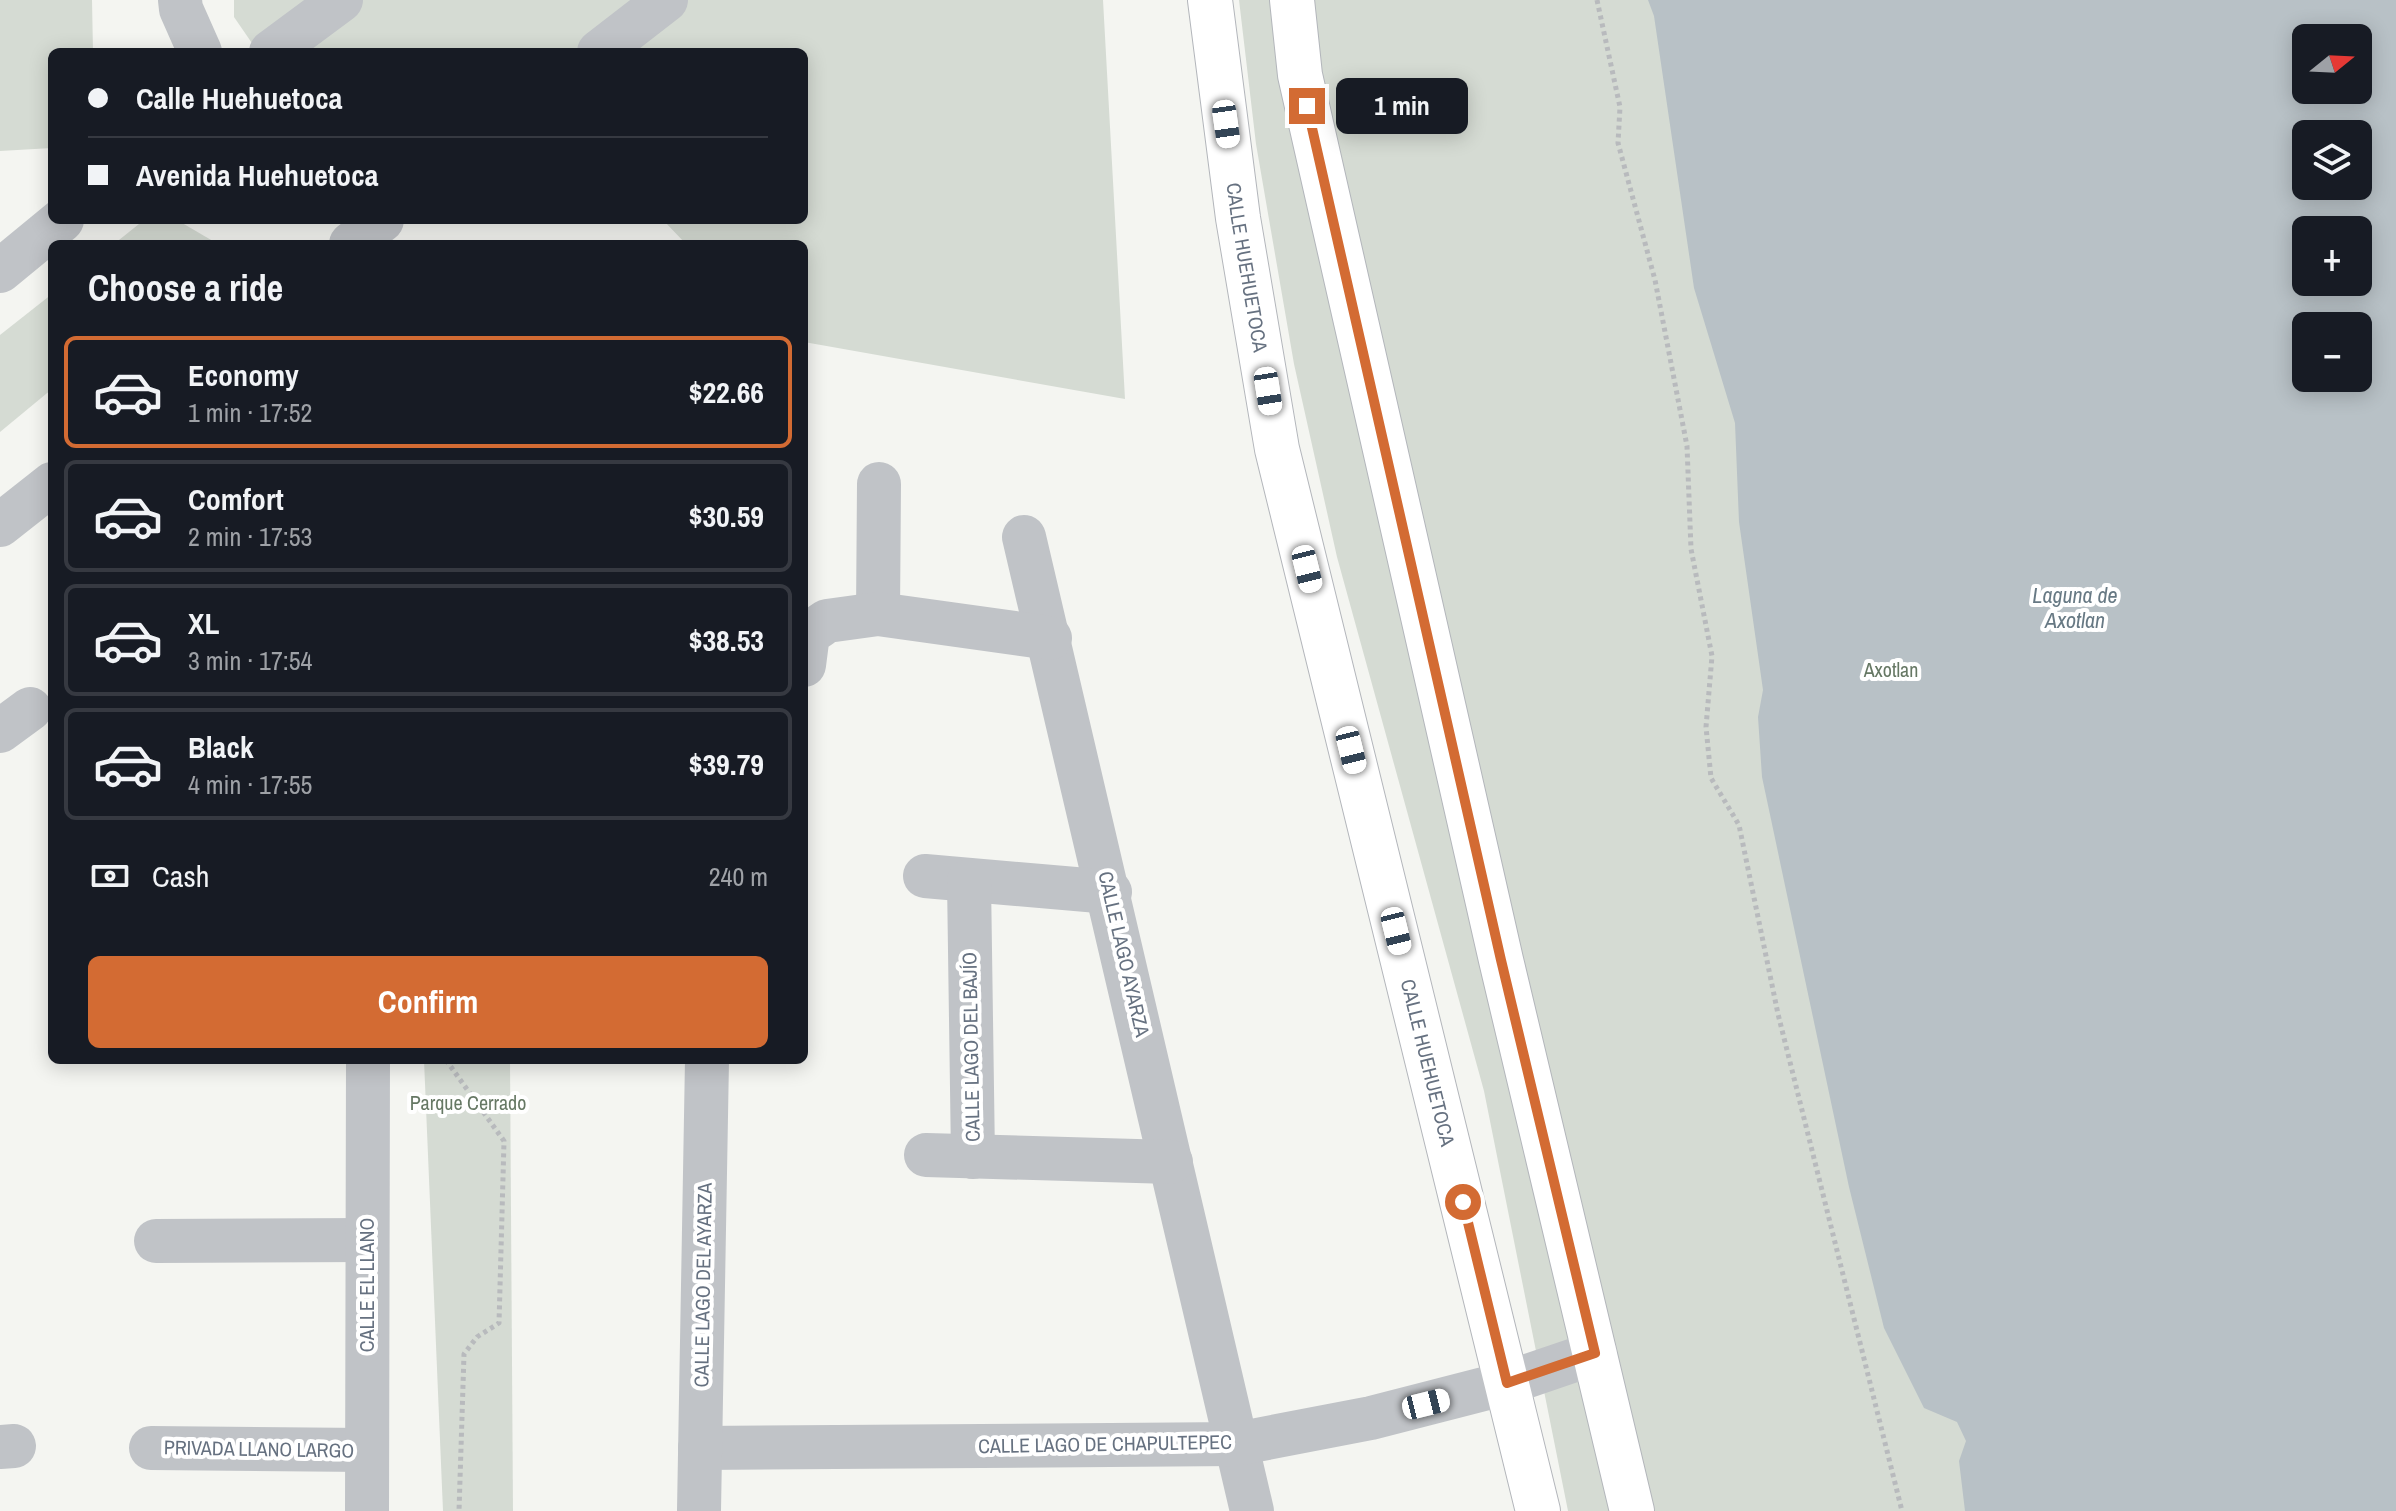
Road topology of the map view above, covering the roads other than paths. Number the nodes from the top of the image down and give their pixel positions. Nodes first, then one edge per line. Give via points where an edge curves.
1 (180, 0) edge
2 (341, 0) edge
3 (666, 0) edge
4 (1210, 0) edge
5 (1292, 0) edge
6 (198, 48) edge
7 (276, 48) edge
8 (604, 48) edge
9 (57, 224) edge
10 (334, 224) edge
11 (377, 224) edge
12 (348, 240) edge
13 (357, 240) edge
14 (0, 271) edge
15 (879, 484) dead end
16 (48, 487) edge
17 (0, 525) edge
18 (1024, 537) dead end
19 (878, 614) junction
20 (1050, 638) junction
21 (808, 646) edge
22 (925, 876) dead end
23 (969, 881) junction
24 (1110, 892) junction
25 (368, 1064) edge
26 (707, 1064) edge
27 (926, 1155) dead end
28 (973, 1157) junction
29 (1171, 1162) junction
30 (367, 1240) junction
31 (156, 1241) dead end
32 (1595, 1353) junction
33 (1507, 1383) junction
34 (1236, 1444) junction
35 (151, 1448) dead end
36 (700, 1448) junction
37 (366, 1450) junction
38 (367, 1511) edge
39 (699, 1511) edge
40 (1252, 1511) edge
41 (1538, 1511) edge
42 (1632, 1511) edge

1 - 6 street
2 - 7 street
3 - 8 street
4 - 33 main road, CALLE HUEHUETOCA via 1238,218 1277,449
5 - 32 main road via 1300,75
9 - 14 street
10 - 12 street
11 - 13 street
15 - 19 street
16 - 17 street
18 - 20 street, CALLE LAGO AYARZA
19 - 20 street
19 - 21 street via 827,621
20 - 24 street, CALLE LAGO AYARZA
22 - 23 street
23 - 24 street
23 - 28 street, CALLE LAGO DEL BAJÍO
24 - 29 street, CALLE LAGO AYARZA
25 - 30 street, CALLE EL LLANO
26 - 36 street, CALLE LAGO DEL AYARZA
27 - 28 street
28 - 29 street, CALLE LAGO DEL BAJÍO
29 - 34 street, CALLE LAGO AYARZA
30 - 31 street
30 - 37 street, CALLE EL LLANO
32 - 33 street, CALLE LAGO DE CHAPULTEPEC
32 - 42 main road
33 - 34 street, CALLE LAGO DE CHAPULTEPEC via 1371,1418
33 - 41 main road, CALLE HUEHUETOCA
34 - 36 street, CALLE LAGO DE CHAPULTEPEC
34 - 40 street, CALLE LAGO AYARZA
35 - 37 street, PRIVADA LLANO LARGO
36 - 39 street, CALLE LAGO DEL AYARZA
37 - 38 street, CALLE EL LLANO

